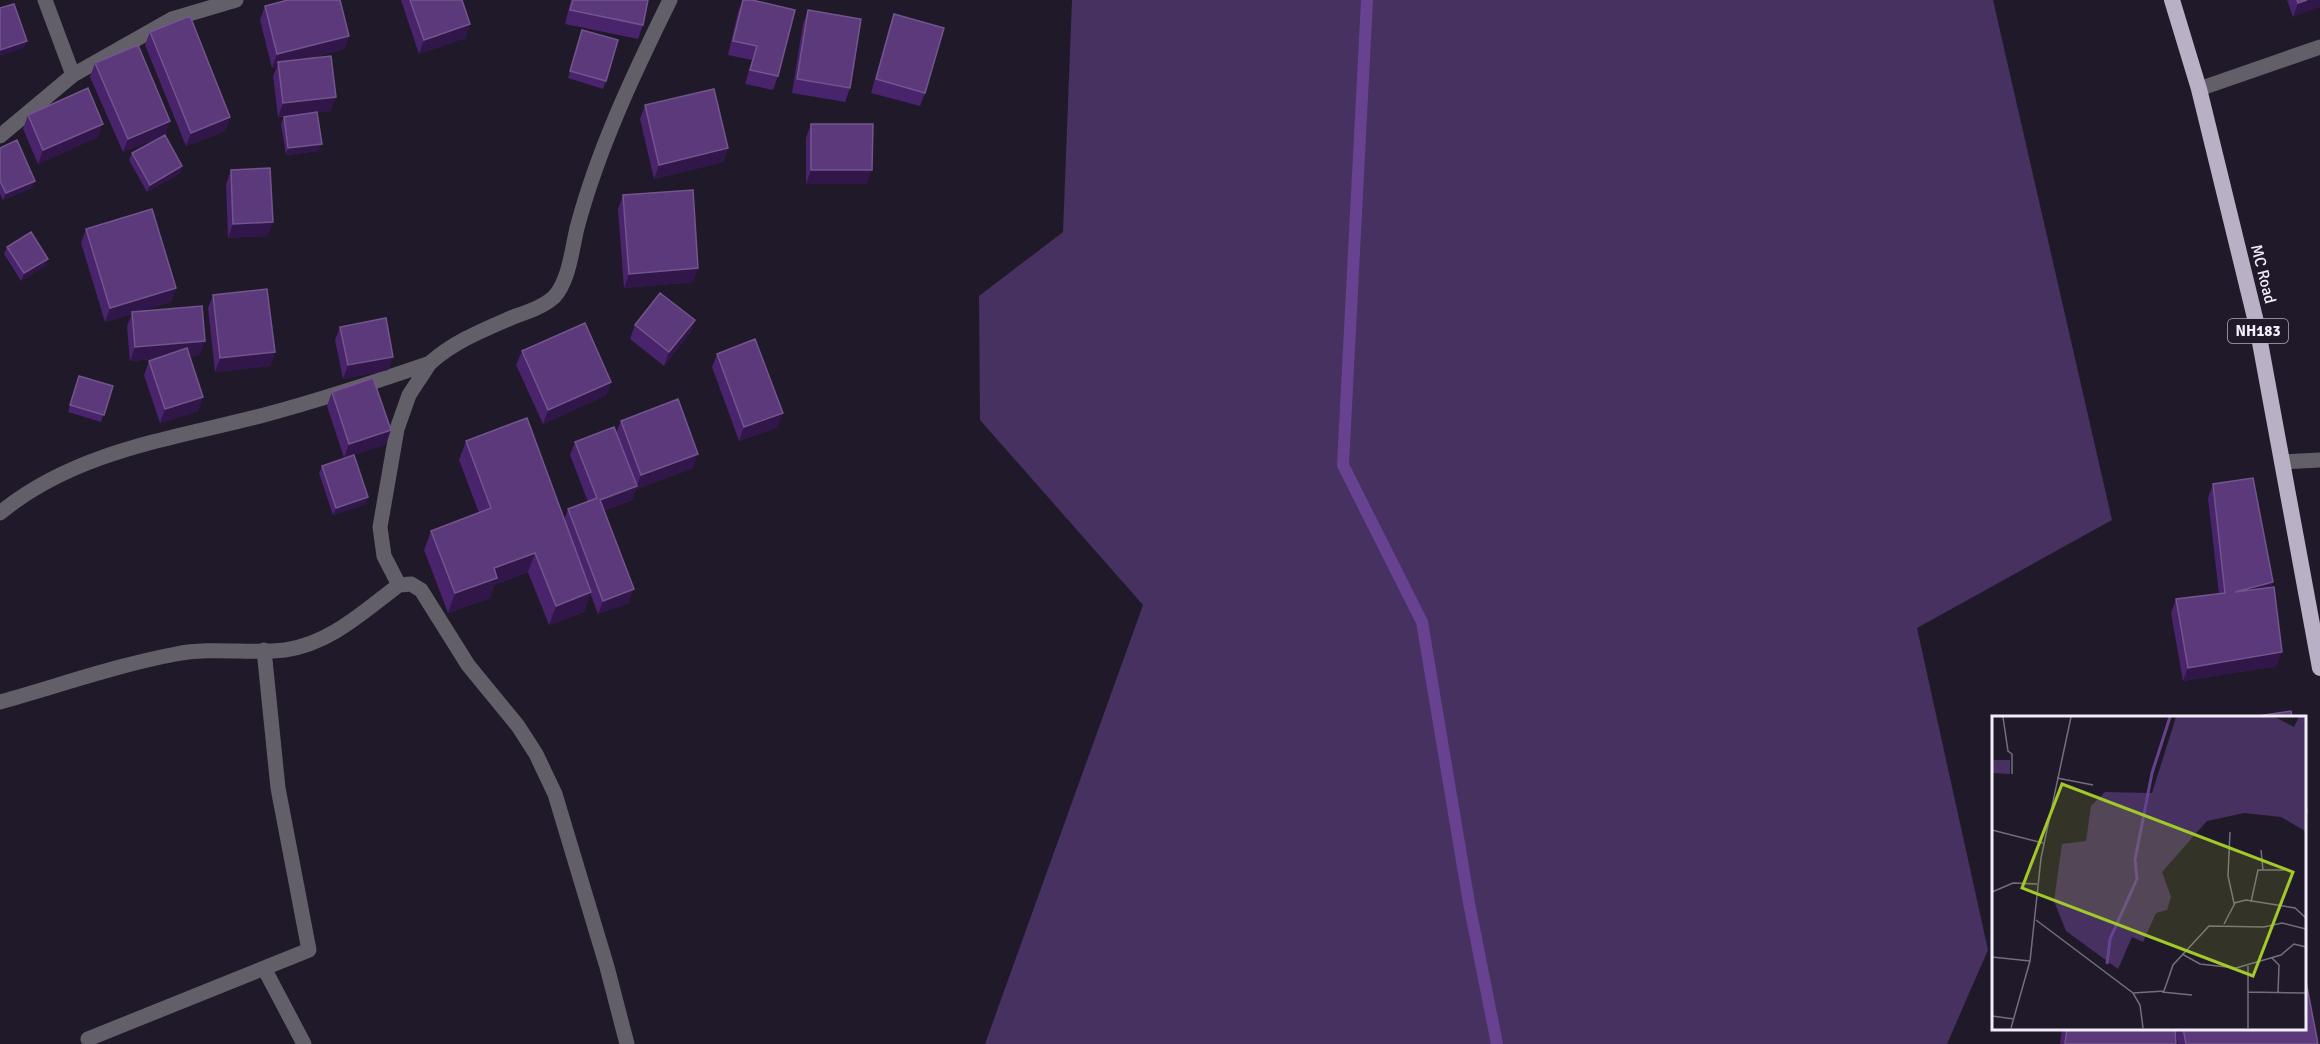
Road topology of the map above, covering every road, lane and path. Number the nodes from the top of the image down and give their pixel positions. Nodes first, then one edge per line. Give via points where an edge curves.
1 (45, 0) edge
2 (236, 0) edge
3 (670, 0) edge
4 (2172, 0) edge
5 (2320, 47) edge
6 (73, 75) junction
7 (2199, 88) junction
8 (0, 136) edge
9 (430, 363) junction
10 (2320, 460) edge
11 (2282, 462) junction
12 (0, 513) edge
13 (399, 585) junction
14 (264, 650) junction
15 (2320, 668) edge
16 (0, 702) edge
17 (265, 970) junction
18 (88, 1039) dead end
19 (304, 1044) edge
20 (627, 1044) edge

1 - 6 street
2 - 6 street via 172,19
3 - 9 street via 611,131 561,287 541,305 465,338
4 - 7 highway, MC Road / NH183
5 - 7 street
6 - 8 street
7 - 11 highway, MC Road / NH183 via 2257,326
9 - 12 street via 266,415 100,457 64,471
9 - 13 street via 409,394 397,429 380,527 384,556
10 - 11 street
11 - 15 highway, MC Road / NH183
13 - 14 street via 337,631 312,644
13 - 20 street via 411,584 421,590 468,665 536,754 555,794
14 - 16 street via 190,651 154,658
14 - 17 street via 278,788 309,950
17 - 18 street
17 - 19 street

